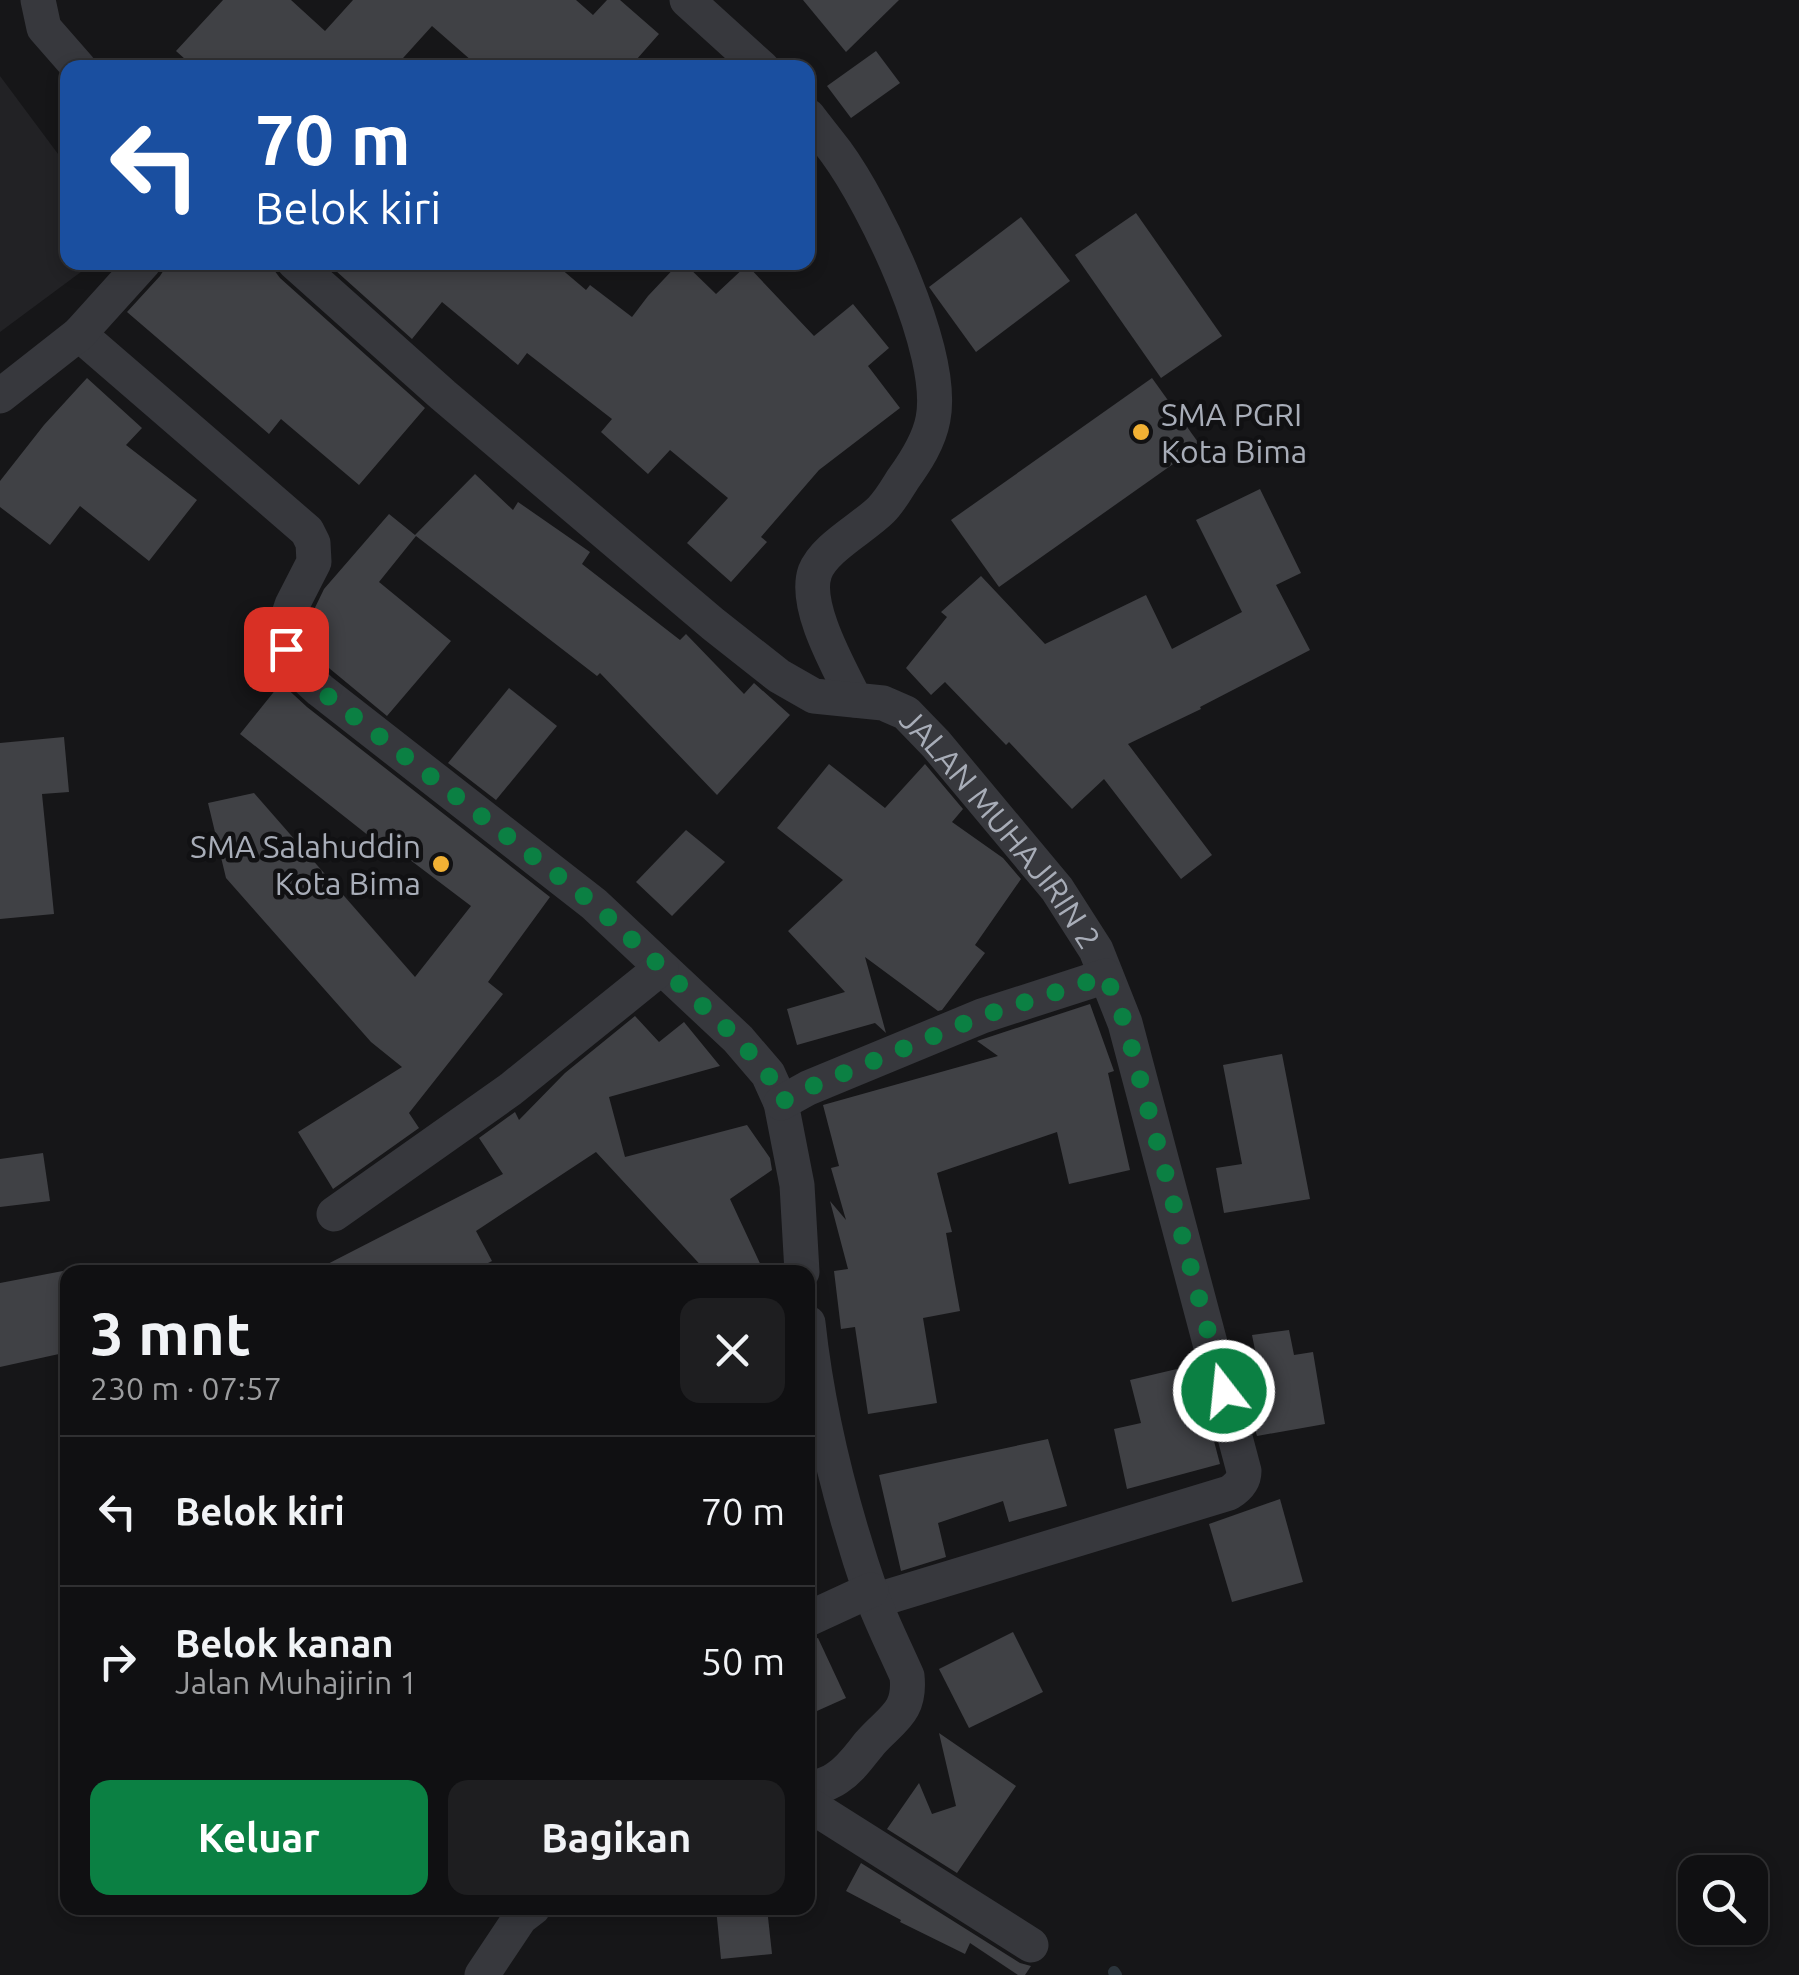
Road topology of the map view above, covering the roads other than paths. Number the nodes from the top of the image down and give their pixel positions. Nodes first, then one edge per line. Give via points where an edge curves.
1 (38, 0) edge
2 (687, 0) edge
3 (73, 60) edge
4 (753, 60) edge
5 (815, 125) edge
6 (137, 270) edge
7 (303, 270) edge
8 (79, 334) junction
9 (0, 396) edge
10 (855, 700) junction
11 (662, 968) junction
12 (1106, 976) junction
13 (781, 1102) junction
14 (334, 1214) dead end
15 (802, 1265) edge
16 (815, 1375) edge
17 (872, 1595) junction
18 (815, 1615) edge
19 (815, 1787) edge
20 (815, 1808) edge
21 (524, 1915) edge
22 (1031, 1945) dead end
23 (482, 1975) edge

1 - 3 street via 44,28
2 - 4 street
5 - 10 street, JALAN MUHAJIRIN 2 via 882,230 919,320 933,379 934,417 920,455 884,508 831,550 815,572 820,624
6 - 8 street
7 - 10 street, JALAN MUHAJIRIN 2 via 779,676 814,696
8 - 9 street
8 - 11 street via 307,531 314,562 286,626 295,667 594,904
10 - 12 street, JALAN MUHAJIRIN 2 via 894,707 936,744 1057,889
11 - 13 street via 738,1039 768,1074
11 - 14 street via 511,1089
12 - 13 street via 982,1016
12 - 17 street, JALAN MUHAJIRIN 2 via 1125,1023 1243,1479 1228,1494
13 - 15 street via 797,1185
16 - 17 street via 834,1472
17 - 18 street
17 - 19 street via 907,1676 907,1698 858,1759
20 - 22 street
21 - 23 street

